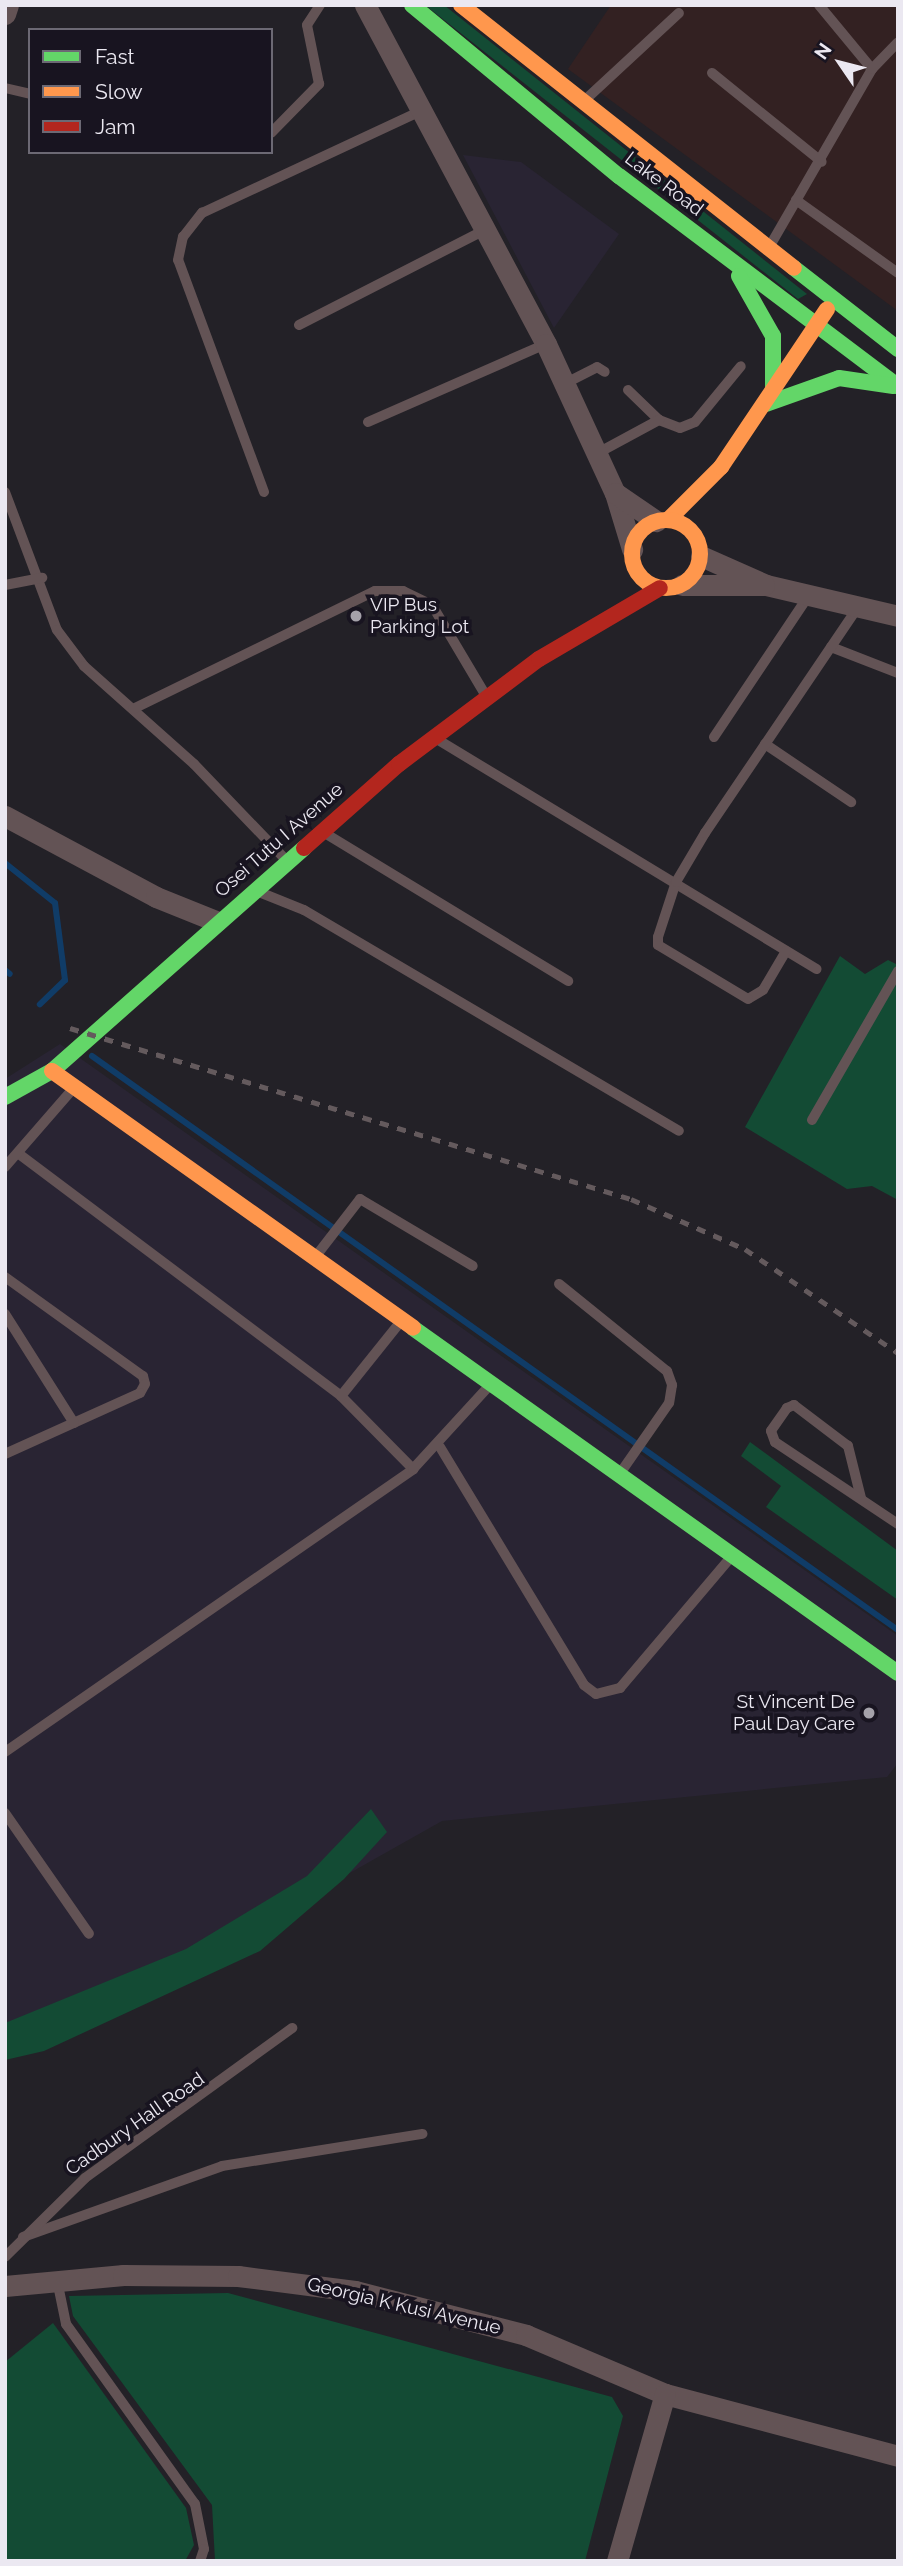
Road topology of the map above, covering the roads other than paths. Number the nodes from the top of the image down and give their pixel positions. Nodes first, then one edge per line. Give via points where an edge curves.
1 (8, 5) edge
2 (320, 5) edge
3 (365, 5) edge
4 (412, 5) edge
5 (819, 5) edge
6 (468, 7) edge
7 (678, 13) dead end
8 (5, 14) edge
9 (898, 43) edge
10 (872, 69) junction
11 (712, 73) dead end
12 (5, 88) edge
13 (28, 94) edge
14 (583, 102) junction
15 (419, 111) junction
16 (273, 131) edge
17 (822, 162) junction
18 (796, 200) junction
19 (484, 231) junction
20 (771, 244) junction
21 (727, 258) junction
22 (898, 273) edge
23 (836, 297) junction
24 (816, 324) junction
25 (299, 325) dead end
26 (546, 344) junction
27 (898, 349) edge
28 (741, 366) dead end
29 (605, 372) dead end
30 (564, 384) junction
31 (898, 386) edge
32 (628, 390) dead end
33 (769, 398) junction
34 (659, 420) junction
35 (369, 422) dead end
36 (596, 454) junction
37 (721, 467) junction
38 (5, 492) edge
39 (264, 492) dead end
40 (615, 493) junction
41 (663, 520) junction
42 (699, 546) junction
43 (632, 555) junction
44 (42, 578) junction
45 (5, 585) edge
46 (682, 585) junction
47 (766, 585) junction
48 (660, 588) junction
49 (809, 595) junction
50 (859, 607) junction
51 (898, 616) edge
52 (591, 627) junction
53 (831, 647) junction
54 (898, 673) edge
55 (486, 696) junction
56 (133, 709) junction
57 (433, 737) junction
58 (714, 737) dead end
59 (765, 744) junction
60 (851, 802) dead end
61 (5, 816) edge
62 (321, 831) junction
63 (286, 860) junction
64 (676, 882) junction
65 (253, 890) junction
66 (216, 921) junction
67 (786, 951) junction
68 (816, 970) dead end
69 (898, 971) edge
70 (568, 981) dead end
71 (52, 1071) junction
72 (75, 1087) junction
73 (5, 1097) edge
74 (812, 1120) dead end
75 (679, 1131) dead end
76 (19, 1154) junction
77 (5, 1167) edge
78 (314, 1258) junction
79 (473, 1266) dead end
80 (5, 1277) edge
81 (559, 1284) dead end
82 (5, 1314) edge
83 (401, 1321) junction
84 (489, 1385) junction
85 (341, 1396) junction
86 (74, 1423) junction
87 (440, 1447) junction
88 (5, 1454) edge
89 (414, 1469) junction
90 (617, 1477) junction
91 (861, 1498) junction
92 (898, 1524) edge
93 (731, 1557) junction
94 (898, 1674) edge
95 (5, 1752) edge
96 (5, 1813) edge
97 (89, 1934) dead end
98 (292, 2028) dead end
99 (422, 2134) dead end
100 (23, 2237) junction
101 (5, 2257) edge
102 (57, 2280) junction
103 (5, 2286) edge
104 (665, 2394) junction
105 (898, 2456) edge
106 (200, 2561) edge
107 (617, 2561) edge

1 - 8 street
2 - 16 lane via 307,25 319,84
3 - 15 street
4 - 21 street, Lake Road
5 - 10 lane
6 - 14 street, Lake Road
7 - 14 lane
9 - 10 lane
10 - 17 lane
11 - 17 lane
12 - 13 lane
14 - 20 street, Lake Road
15 - 19 street
15 - 39 lane via 202,213 183,237 178,260
17 - 18 lane
18 - 20 lane
18 - 22 lane
19 - 25 lane
19 - 26 street
20 - 23 street, Lake Road
21 - 24 street, Lake Road
21 - 33 street via 773,336
23 - 24 street
23 - 27 street, Lake Road
24 - 31 street, Lake Road
24 - 33 street
26 - 30 street
26 - 35 lane
28 - 34 lane via 695,422 680,428
29 - 30 lane via 597,368
30 - 36 street
31 - 33 street via 839,379
32 - 34 lane
33 - 37 street
34 - 36 lane
36 - 40 street
37 - 41 street
37 - 42 street
38 - 44 lane
40 - 41 street
40 - 43 street
41 - 42 street
41 - 43 street
42 - 46 street
42 - 47 street
43 - 48 street via 637,574
43 - 52 street, Osei Tutu I Avenue via 617,590
44 - 45 lane
44 - 56 lane via 57,630 84,666
46 - 47 street
46 - 48 street
47 - 49 street
48 - 52 street, Osei Tutu I Avenue
49 - 50 street
49 - 58 lane
50 - 51 street
50 - 53 lane
52 - 55 street, Osei Tutu I Avenue
53 - 54 lane
53 - 59 lane
55 - 56 lane via 432,605 403,592 375,591
55 - 57 street, Osei Tutu I Avenue
56 - 63 lane
57 - 62 street, Osei Tutu I Avenue
57 - 64 lane
59 - 60 lane
59 - 64 lane
61 - 66 street via 156,897
62 - 63 street, Osei Tutu I Avenue
62 - 70 lane
63 - 65 street, Osei Tutu I Avenue
64 - 67 lane
64 - 67 lane via 658,945 748,999 763,990
65 - 66 street, Osei Tutu I Avenue
65 - 75 lane via 304,910
66 - 71 street, Osei Tutu I Avenue
67 - 68 lane
69 - 74 lane
71 - 72 street
71 - 73 street, Osei Tutu I Avenue
72 - 76 lane
72 - 78 street
76 - 77 lane
76 - 85 lane
78 - 79 lane via 360,1199
78 - 83 street
80 - 86 lane via 143,1376 140,1393
81 - 90 lane via 667,1371 669,1403
82 - 86 lane
83 - 84 street
83 - 85 lane
84 - 87 lane
84 - 90 street
85 - 89 lane
86 - 88 lane
87 - 89 lane
87 - 93 lane via 584,1685 596,1694 620,1688
89 - 95 lane
90 - 93 street
91 - 91 lane via 849,1446 794,1405 787,1408 771,1431 775,1442
91 - 92 lane
93 - 94 street
96 - 97 lane
98 - 100 lane, Cadbury Hall Road via 85,2178
99 - 100 lane via 222,2166
100 - 101 lane, Cadbury Hall Road
102 - 103 street, Georgia K Kusi Avenue
102 - 104 street, Georgia K Kusi Avenue via 238,2276 355,2291 526,2335
102 - 106 lane via 66,2324 195,2504 204,2549
104 - 105 street, Georgia K Kusi Avenue
104 - 107 street

